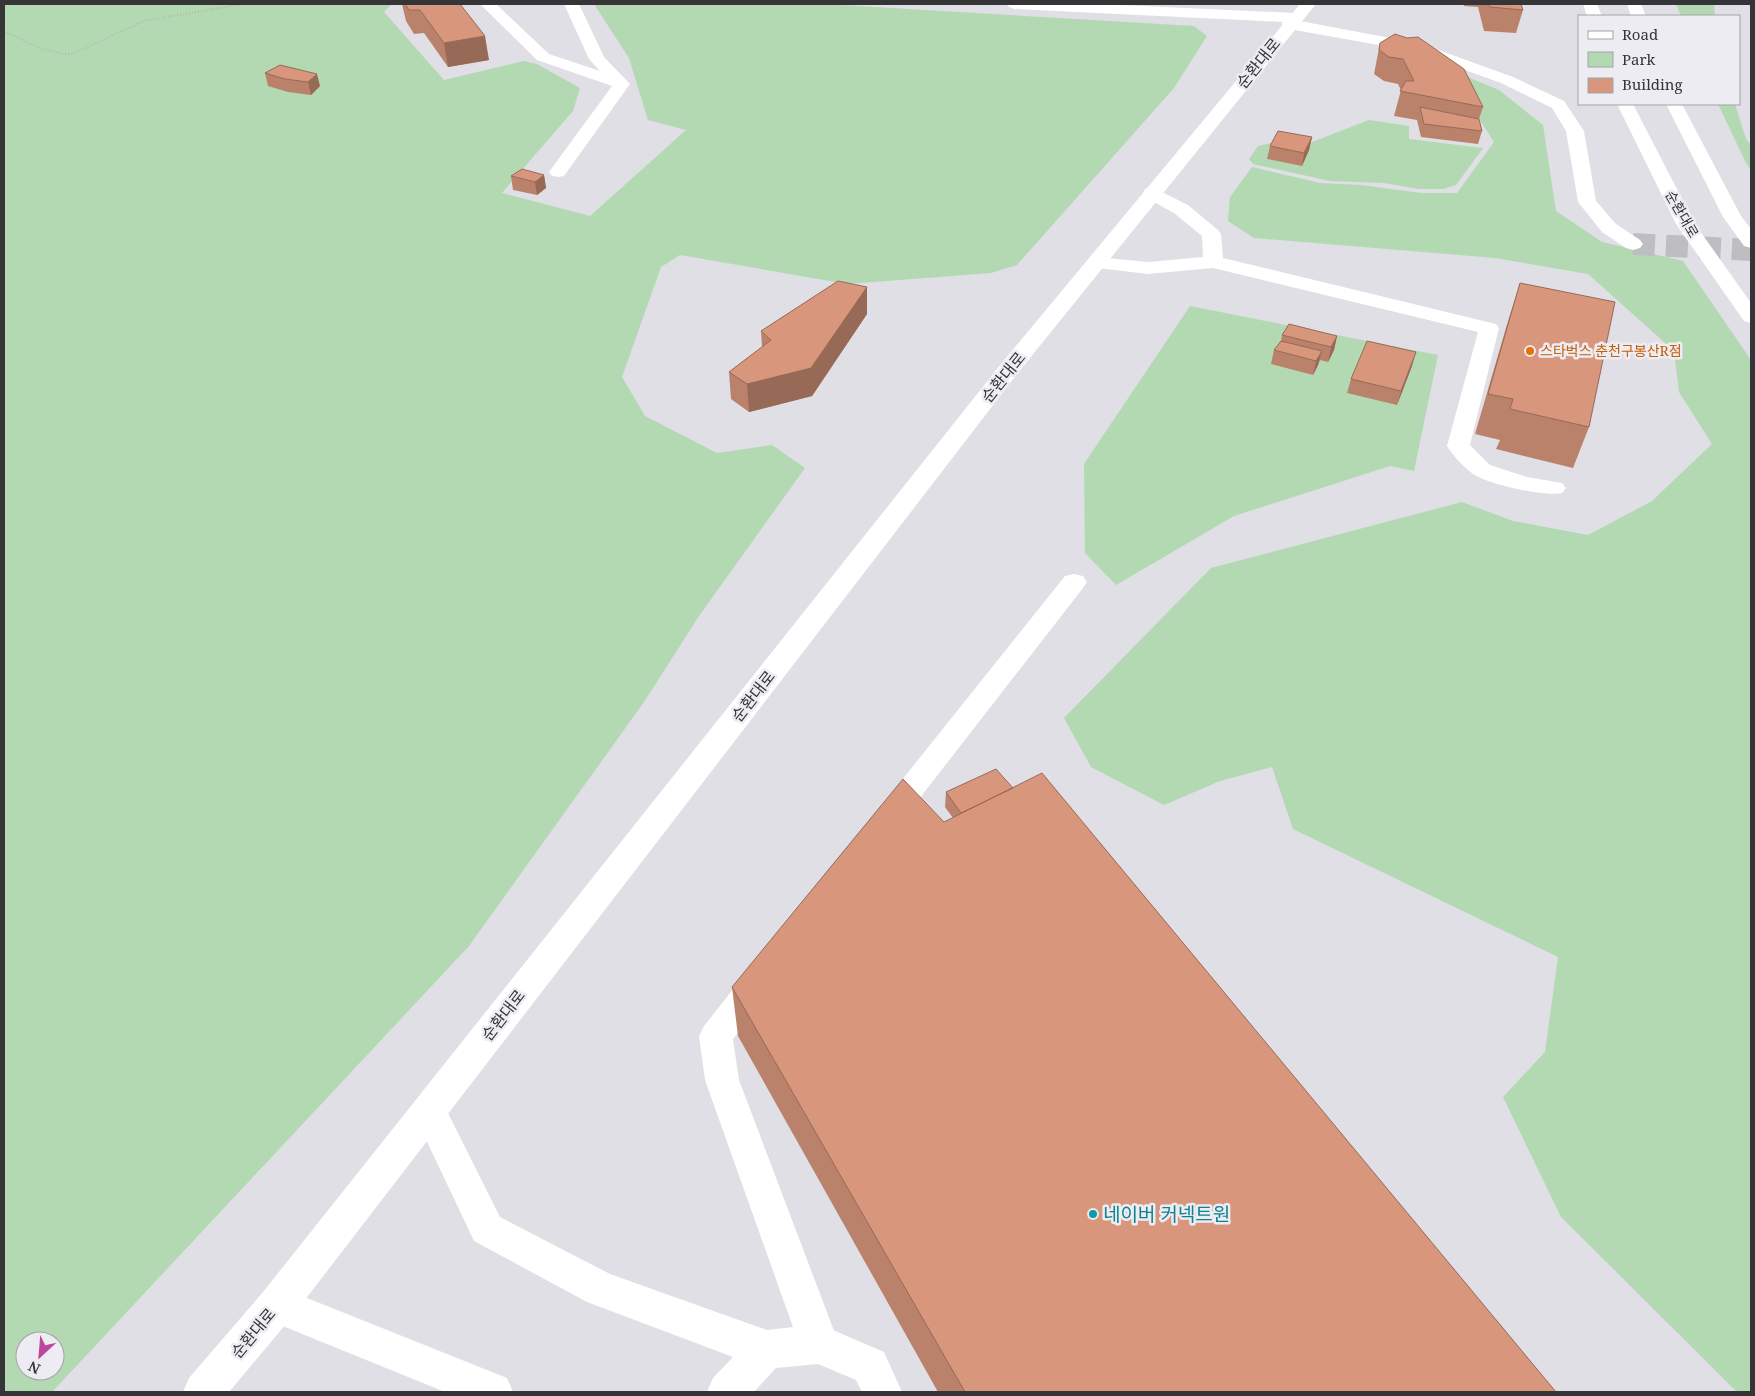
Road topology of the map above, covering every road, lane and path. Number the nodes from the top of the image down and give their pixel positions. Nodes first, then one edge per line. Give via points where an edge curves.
1 (243, 4) edge
2 (488, 4) edge
3 (572, 4) edge
4 (1014, 4) edge
5 (1236, 4) edge
6 (1298, 15) edge
7 (4, 31) edge
8 (622, 84) junction
9 (1626, 105) edge
10 (1675, 105) edge
11 (558, 172) dead end
12 (1152, 193) junction
13 (1751, 242) edge
14 (1633, 244) tunnel mouth
15 (1213, 262) junction
16 (1096, 263) junction
17 (1751, 317) edge
18 (1554, 488) dead end
19 (1074, 582) dead end
20 (869, 842) edge
21 (777, 958) edge
22 (429, 1110) junction
23 (277, 1305) junction
24 (819, 1344) junction
25 (767, 1350) junction
26 (203, 1392) edge
27 (492, 1392) edge
28 (727, 1392) edge
29 (882, 1392) edge

1 - 7 path via 144,21 70,55 42,49
2 - 8 main road via 543,57
3 - 8 main road via 597,59
4 - 6 main road
5 - 6 main road
6 - 12 main road, 순환대로
6 - 14 main road via 1416,47 1507,80 1558,105 1575,131 1587,202 1610,228
8 - 11 main road
9 - 17 main road, 순환대로 via 1686,224
10 - 13 main road via 1732,217
12 - 15 main road via 1181,209 1211,234
12 - 16 main road, 순환대로
15 - 16 main road via 1148,268
15 - 18 main road via 1489,328 1458,446 1482,470 1524,484
16 - 22 main road, 순환대로 via 869,546
19 - 20 main road
21 - 24 main road via 716,1036 722,1080
22 - 23 main road, 순환대로
22 - 25 main road via 487,1229 600,1289
23 - 26 main road, 순환대로
23 - 27 main road
24 - 25 main road
24 - 29 main road via 870,1366
25 - 28 main road

